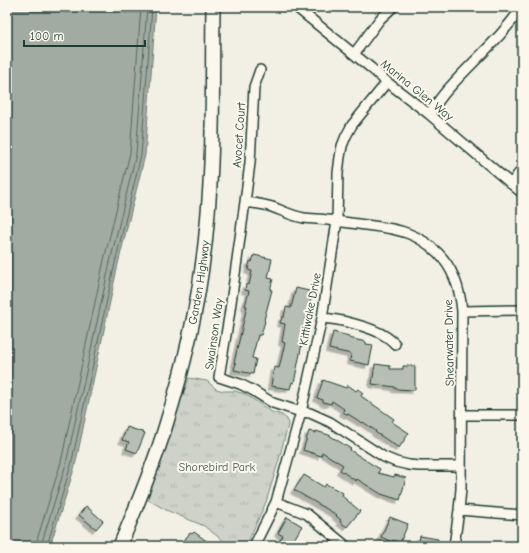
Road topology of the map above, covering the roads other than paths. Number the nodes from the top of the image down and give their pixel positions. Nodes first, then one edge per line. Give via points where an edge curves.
1 (213, 7) edge
2 (296, 7) edge
3 (393, 7) edge
4 (522, 7) edge
5 (519, 19) edge
6 (354, 54) junction
7 (260, 70) dead end
8 (388, 82) junction
9 (429, 114) junction
10 (522, 170) edge
11 (511, 184) junction
12 (522, 193) edge
13 (245, 202) junction
14 (337, 221) junction
15 (522, 310) edge
16 (462, 311) junction
17 (322, 318) junction
18 (395, 344) dead end
19 (301, 412) junction
20 (462, 415) junction
21 (522, 415) edge
22 (461, 466) junction
23 (276, 502) junction
24 (459, 510) junction
25 (522, 516) edge
26 (120, 546) edge
27 (254, 546) edge
28 (346, 546) edge
29 (454, 546) edge

1 - 26 main road, Garden Highway via 212,157 200,278 178,386 150,471
2 - 6 street, Marina Glen Way
3 - 6 street via 380,19
4 - 5 street
5 - 9 street via 448,88
6 - 8 street, Marina Glen Way
7 - 13 street, Avocet Court via 254,87
8 - 9 street, Marina Glen Way
8 - 14 street, Kittiwake Drive via 352,125 342,146
9 - 11 street, Marina Glen Way
10 - 11 street
11 - 12 street, Marina Glen Way
13 - 14 street, Shearwater Drive via 272,207 304,218
13 - 19 street, Swainson Way via 219,377 240,384 273,403
14 - 16 street, Shearwater Drive via 399,230 421,238 433,247 451,270 461,296
14 - 17 street, Kittiwake Drive
15 - 16 street
16 - 20 street, Shearwater Drive
17 - 18 street via 376,331
17 - 19 street, Kittiwake Drive
19 - 22 street, Swainson Way via 330,422 396,462 419,466
19 - 23 street, Kittiwake Drive
20 - 21 street
20 - 22 street, Shearwater Drive
22 - 24 street, Shearwater Drive
23 - 27 street, Kittiwake Drive
23 - 28 street via 307,514
24 - 25 street
24 - 29 street, Shearwater Drive

